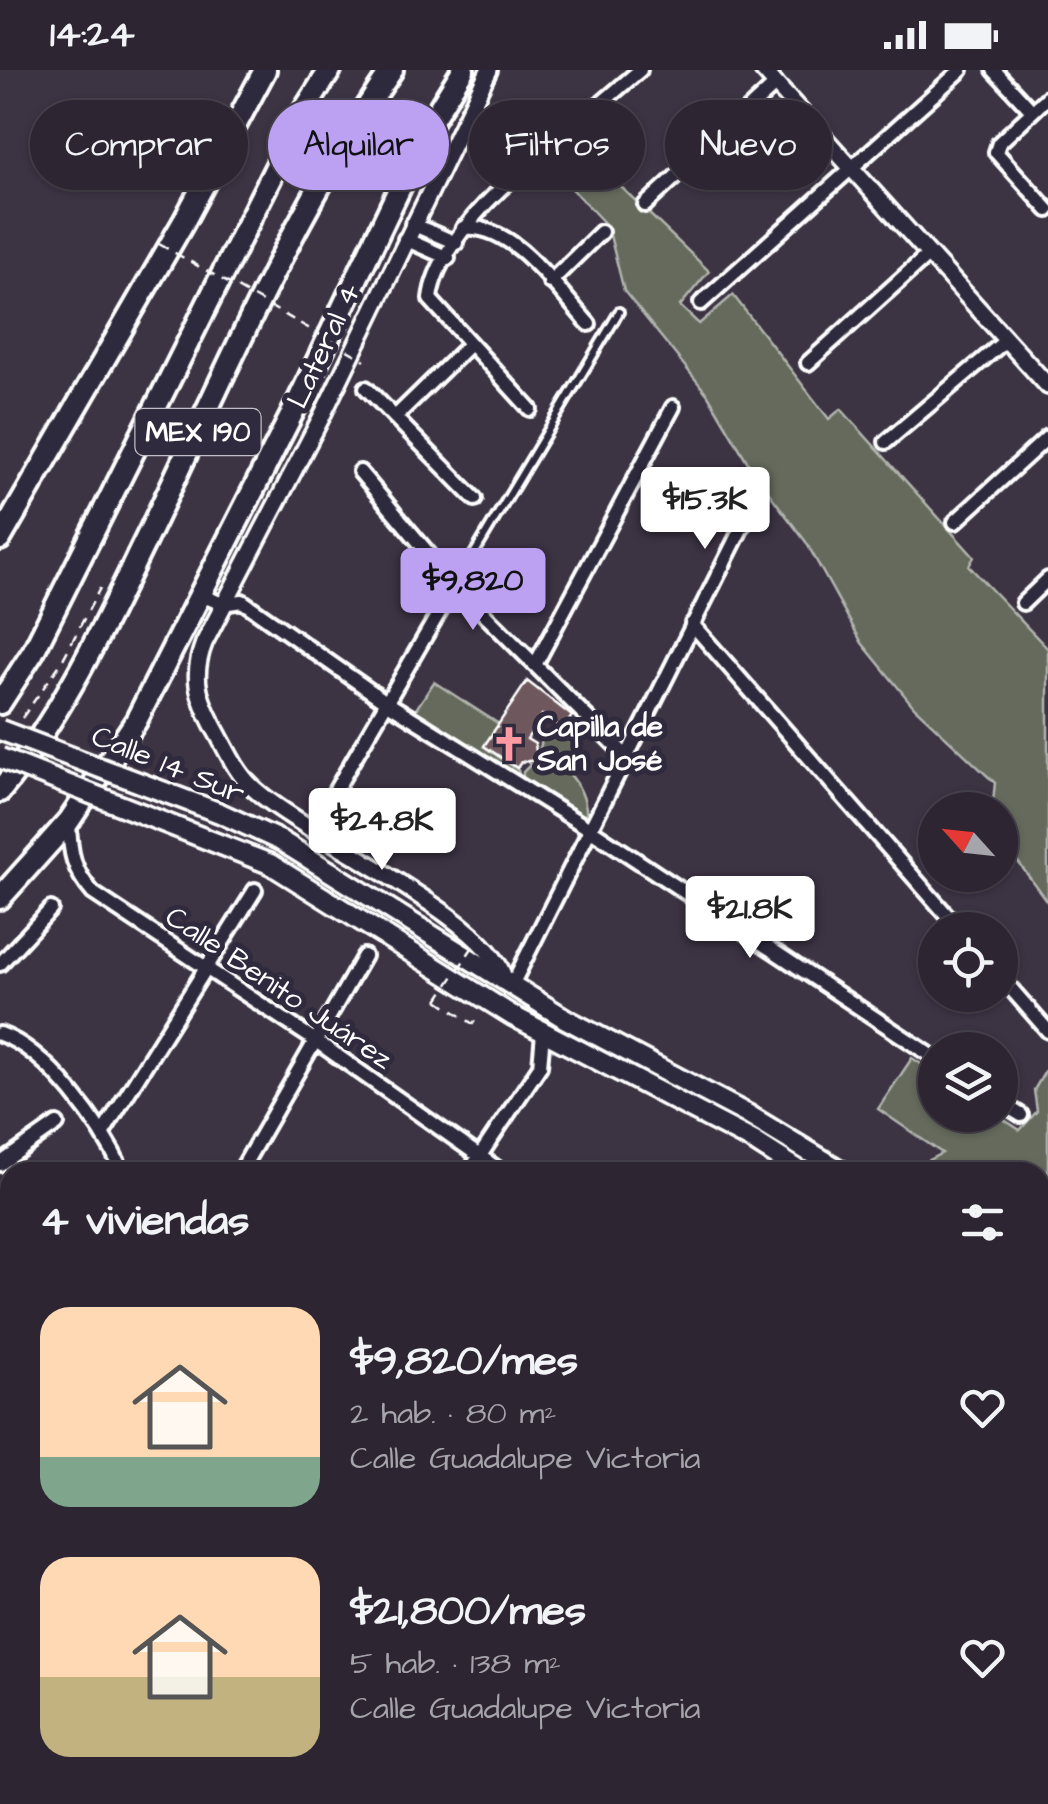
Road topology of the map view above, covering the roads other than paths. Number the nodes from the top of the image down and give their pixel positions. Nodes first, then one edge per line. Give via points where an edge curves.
1 (265, 70) edge
2 (330, 70) edge
3 (392, 70) edge
4 (463, 70) edge
5 (489, 70) edge
6 (640, 70) edge
7 (763, 70) edge
8 (961, 70) edge
9 (994, 70) edge
10 (776, 84) junction
11 (1048, 97) edge
12 (605, 100) edge
13 (1031, 110) junction
14 (852, 168) junction
15 (498, 190) edge
16 (645, 204) dead end
17 (1048, 210) edge
18 (464, 228) junction
19 (408, 231) junction
20 (602, 232) dead end
21 (456, 243) junction
22 (929, 254) junction
23 (448, 258) junction
24 (550, 282) junction
25 (701, 302) dead end
26 (619, 312) dead end
27 (589, 324) dead end
28 (1006, 340) junction
29 (469, 344) junction
30 (808, 363) dead end
31 (1048, 386) edge
32 (366, 388) dead end
33 (296, 406) junction
34 (673, 407) dead end
35 (530, 409) dead end
36 (395, 417) junction
37 (321, 418) junction
38 (1048, 437) edge
39 (886, 442) dead end
40 (360, 472) dead end
41 (475, 499) dead end
42 (756, 499) dead end
43 (954, 522) dead end
44 (1, 536) edge
45 (1048, 579) edge
46 (456, 585) junction
47 (199, 594) junction
48 (1024, 603) dead end
49 (222, 604) junction
50 (692, 624) junction
51 (535, 664) junction
52 (386, 702) junction
53 (0, 703) edge
54 (0, 730) edge
55 (627, 756) junction
56 (0, 758) edge
57 (0, 790) edge
58 (68, 820) junction
59 (588, 828) junction
60 (313, 829) junction
61 (255, 890) dead end
62 (0, 898) edge
63 (51, 909) dead end
64 (944, 912) edge
65 (364, 956) dead end
66 (0, 964) edge
67 (206, 967) junction
68 (508, 982) junction
69 (1018, 997) edge
70 (1048, 1031) edge
71 (542, 1033) junction
72 (0, 1034) edge
73 (316, 1041) junction
74 (918, 1047) edge
75 (1018, 1114) edge
76 (1021, 1116) dead end
77 (57, 1124) dead end
78 (104, 1131) junction
79 (480, 1158) junction
80 (3, 1162) edge
81 (118, 1162) edge
82 (246, 1162) edge
83 (477, 1162) edge
84 (486, 1162) edge
85 (786, 1162) edge
86 (826, 1162) edge

1 - 44 highway
2 - 53 highway, MEX 190 via 304,109 33,652
3 - 57 highway, MEX 190 via 299,226 86,661
4 - 33 highway via 432,120
5 - 19 street, Lateral 4
6 - 12 street
7 - 10 street
8 - 14 street
9 - 13 street
10 - 14 street
10 - 16 street
11 - 13 street
13 - 17 street via 996,152
14 - 22 street
14 - 25 street
15 - 18 street
18 - 21 street
18 - 24 street via 504,236
19 - 21 street
19 - 23 street
19 - 37 street, Lateral 4
20 - 24 street
21 - 23 street
22 - 28 street
22 - 30 street
23 - 29 street via 430,299
24 - 27 street
26 - 46 lane
28 - 31 street
28 - 39 street
29 - 35 street
29 - 36 street
32 - 36 street
33 - 37 street
33 - 47 highway
34 - 51 street
36 - 41 street
37 - 49 street, Lateral 4
38 - 43 street
40 - 46 street
42 - 50 street
45 - 48 street
46 - 51 street
46 - 52 street
47 - 49 street
47 - 58 highway via 136,721
49 - 52 street via 242,601
49 - 60 street, Lateral 4 via 197,661 196,690 238,771
50 - 55 street
50 - 64 street
51 - 55 street
52 - 59 street
52 - 60 street
54 - 68 main road, Calle 14 Sur, bridge via 280,841
55 - 59 street
56 - 71 main road, Calle 14 Sur, bridge via 270,864
58 - 62 highway
58 - 67 street, Calle Benito Juárez via 70,856 93,893
59 - 68 street
59 - 74 street
60 - 68 street, Lateral 4 via 426,901 495,955
61 - 67 street
63 - 66 street
65 - 73 street
67 - 73 street, Calle Benito Juárez
67 - 78 street
68 - 86 main road, Calle 14 Sur
69 - 70 street
71 - 79 street via 540,1066
71 - 85 main road, Calle 14 Sur
72 - 78 street via 32,1054
73 - 79 street, Calle Benito Juárez
73 - 82 street
75 - 76 street
77 - 80 street
78 - 81 street
79 - 83 street
79 - 84 street, Calle Benito Juárez

